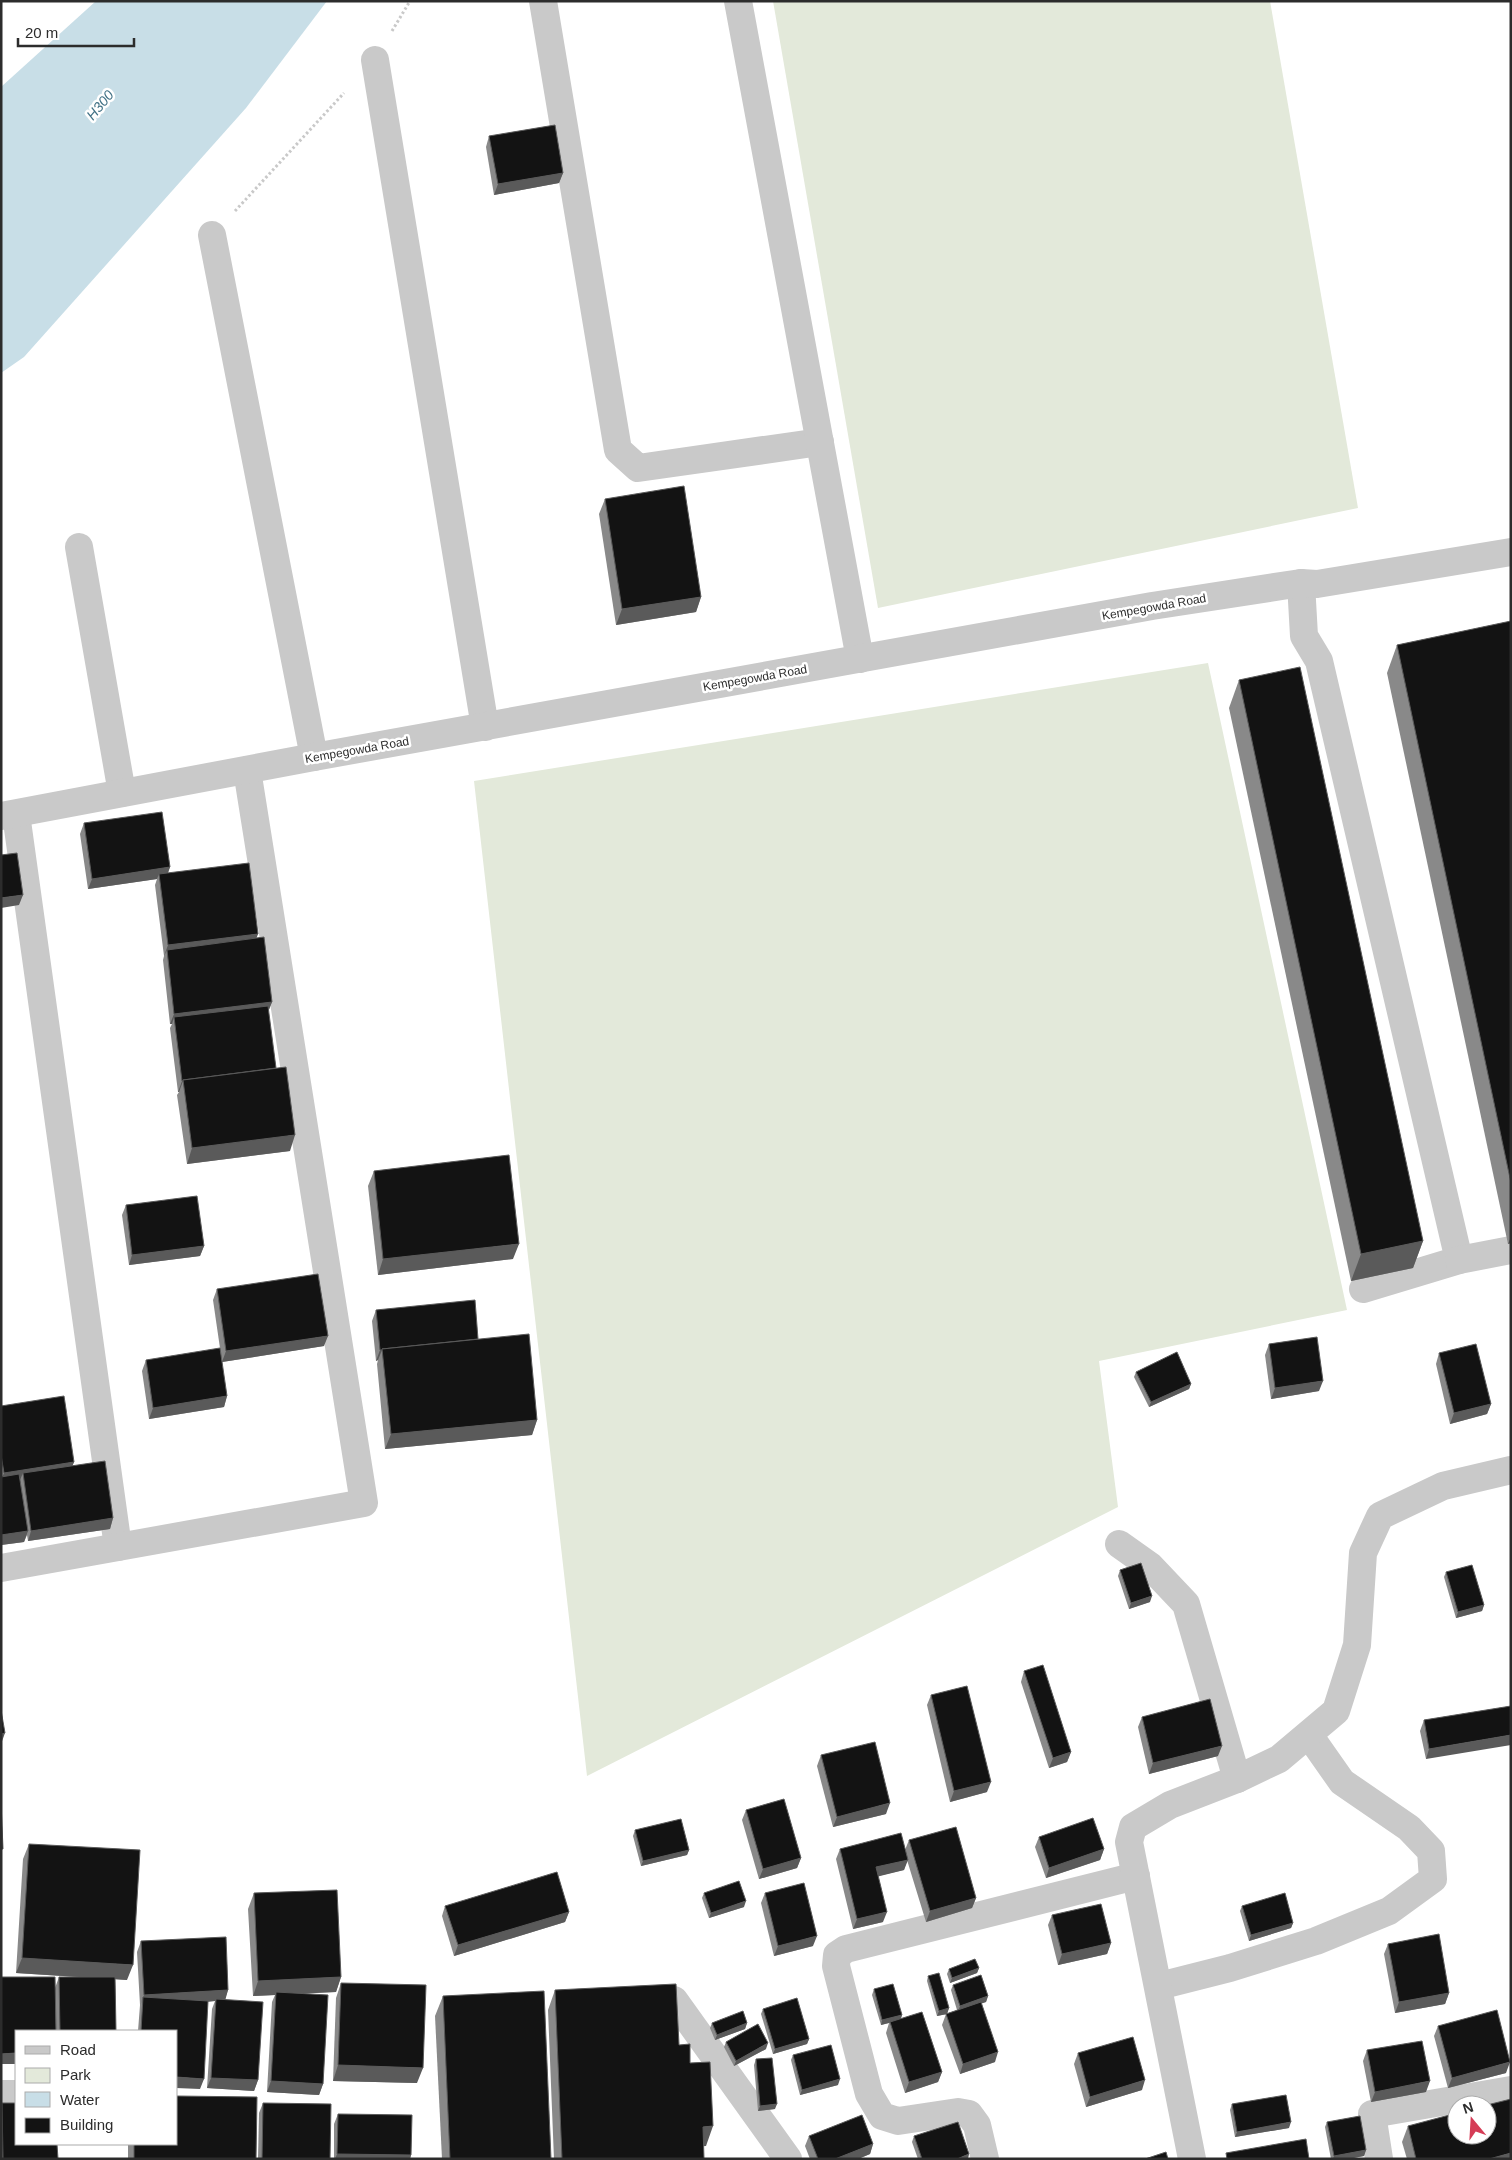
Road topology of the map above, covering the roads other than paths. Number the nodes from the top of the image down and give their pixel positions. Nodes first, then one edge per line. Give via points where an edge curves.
1 (543, 1) edge
2 (738, 1) edge
3 (375, 60) road end
4 (212, 235) road end
5 (820, 442) junction
6 (79, 547) dead end
7 (1511, 552) edge
8 (1309, 584) junction
9 (860, 659) junction
10 (485, 727) junction
11 (314, 757) junction
12 (247, 770) junction
13 (122, 793) junction
14 (9, 815) edge
15 (1511, 1250) edge
16 (1460, 1260) junction
17 (1363, 1289) edge
18 (1511, 1470) edge
19 (1118, 1544) dead end
20 (118, 1547) junction
21 (1, 1568) edge
22 (1309, 1735) junction
23 (1237, 1779) junction
24 (1136, 1876) junction
25 (1159, 1986) junction
26 (674, 2000) edge
27 (1511, 2090) edge
28 (1, 2094) edge
29 (15, 2094) edge
30 (788, 2159) edge
31 (986, 2159) edge
32 (1192, 2159) edge
33 (1379, 2159) edge

1 - 5 street via 618,450 638,468
2 - 5 street
3 - 10 street
4 - 11 street
5 - 9 street
6 - 13 street
7 - 8 street, Kempegowda Road
8 - 9 street, Kempegowda Road via 1152,606
8 - 16 street via 1324,634 1318,661
9 - 10 street, Kempegowda Road
10 - 11 street, Kempegowda Road
11 - 12 street, Kempegowda Road
12 - 13 street, Kempegowda Road
12 - 20 street via 364,1503
13 - 14 street, Kempegowda Road
14 - 20 street
15 - 16 street
16 - 17 street
18 - 22 street via 1443,1486 1380,1516 1363,1554 1357,1645 1336,1711
19 - 23 street via 1150,1566 1186,1604
20 - 21 street
22 - 23 street via 1278,1759
22 - 25 street via 1342,1782 1409,1828 1431,1851 1433,1879 1389,1911 1316,1941
23 - 24 street via 1170,1805 1133,1828 1129,1842
24 - 25 street
24 - 31 street via 846,1949 837,1955 836,1966 869,2094 882,2116 898,2122 958,2112 969,2114 977,2125
25 - 32 street
26 - 30 street
27 - 33 street via 1372,2114
28 - 29 street

